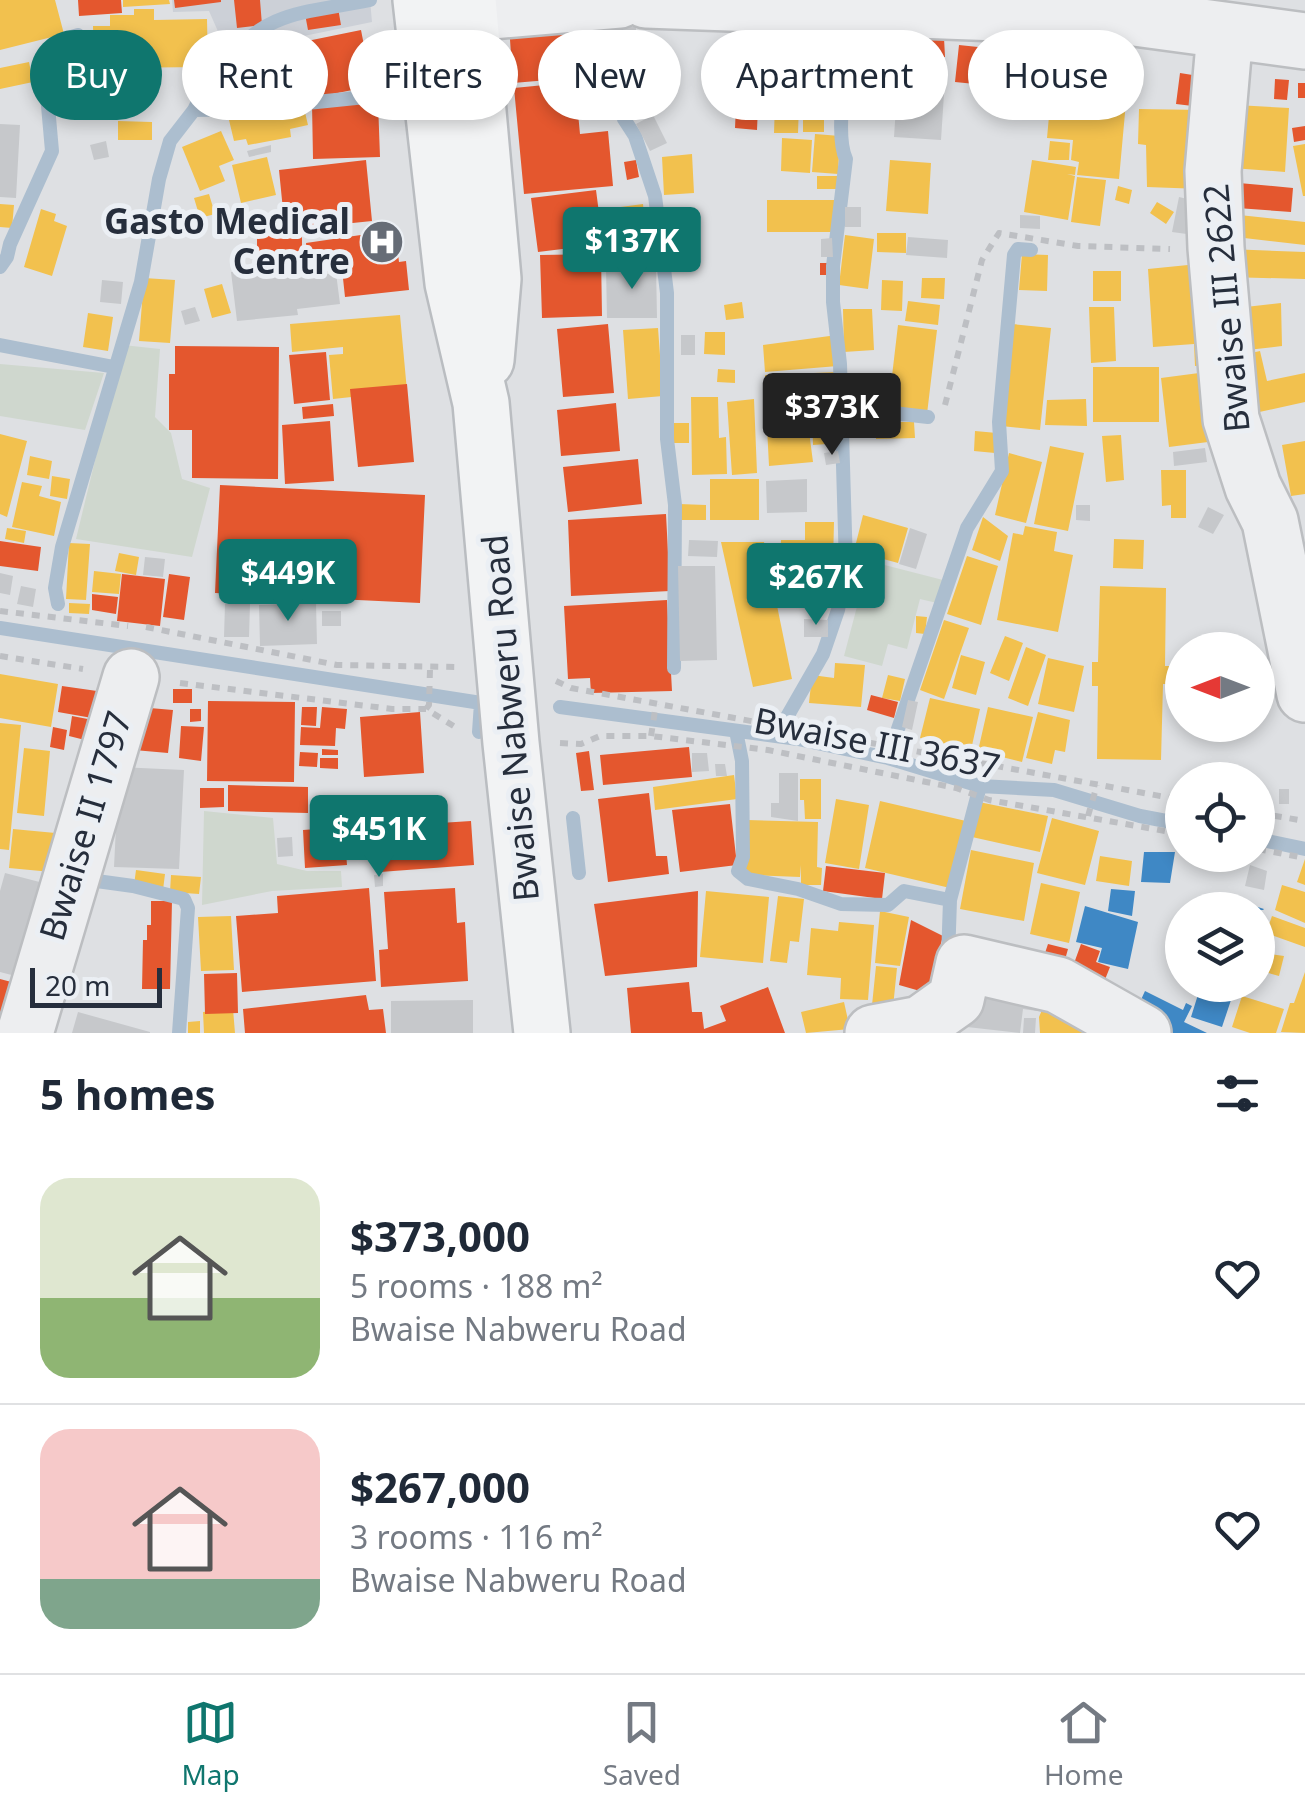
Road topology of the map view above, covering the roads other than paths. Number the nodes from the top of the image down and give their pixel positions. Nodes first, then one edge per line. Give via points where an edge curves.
1 (619, 0) edge
2 (646, 0) edge
3 (453, 4) edge
4 (1225, 32) junction
5 (1305, 41) edge
6 (130, 677) road end
7 (1305, 694) edge
8 (25, 1033) edge
9 (542, 1033) edge
10 (874, 1033) edge
11 (1144, 1033) edge

1 - 3 street
2 - 4 street via 1134,18
3 - 9 main road, Bwaise Nabweru Road via 493,279 482,403
4 - 5 street
4 - 7 street, Bwaise III 2622 via 1214,172 1231,418 1270,521
6 - 8 street, Bwaise II 1797
10 - 11 street via 921,1024 956,999 964,962 1058,985

